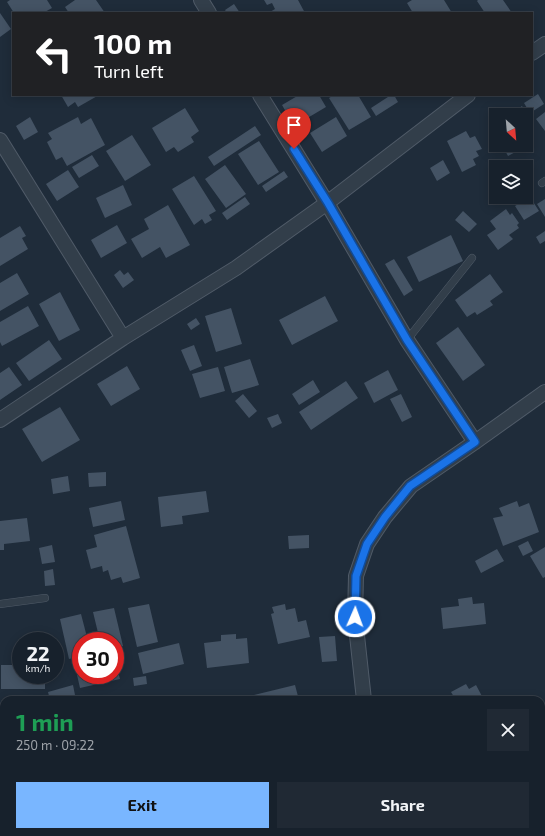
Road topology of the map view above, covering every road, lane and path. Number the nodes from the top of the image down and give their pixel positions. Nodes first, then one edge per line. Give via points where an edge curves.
1 (201, 0) edge
2 (208, 12) edge
3 (545, 44) edge
4 (533, 52) edge
5 (261, 96) edge
6 (467, 96) edge
7 (0, 140) edge
8 (328, 203) junction
9 (472, 258) dead end
10 (123, 338) junction
11 (407, 340) junction
12 (545, 392) edge
13 (0, 420) edge
14 (475, 442) junction
15 (44, 598) dead end
16 (0, 604) edge
17 (364, 696) edge

1 - 2 street
3 - 4 street
5 - 8 street
6 - 8 street
7 - 10 street
8 - 10 street via 236,268
8 - 11 street
9 - 11 lane
10 - 13 street
11 - 14 street
12 - 14 street
14 - 17 street via 410,486 367,544 356,576 355,617
15 - 16 lane

